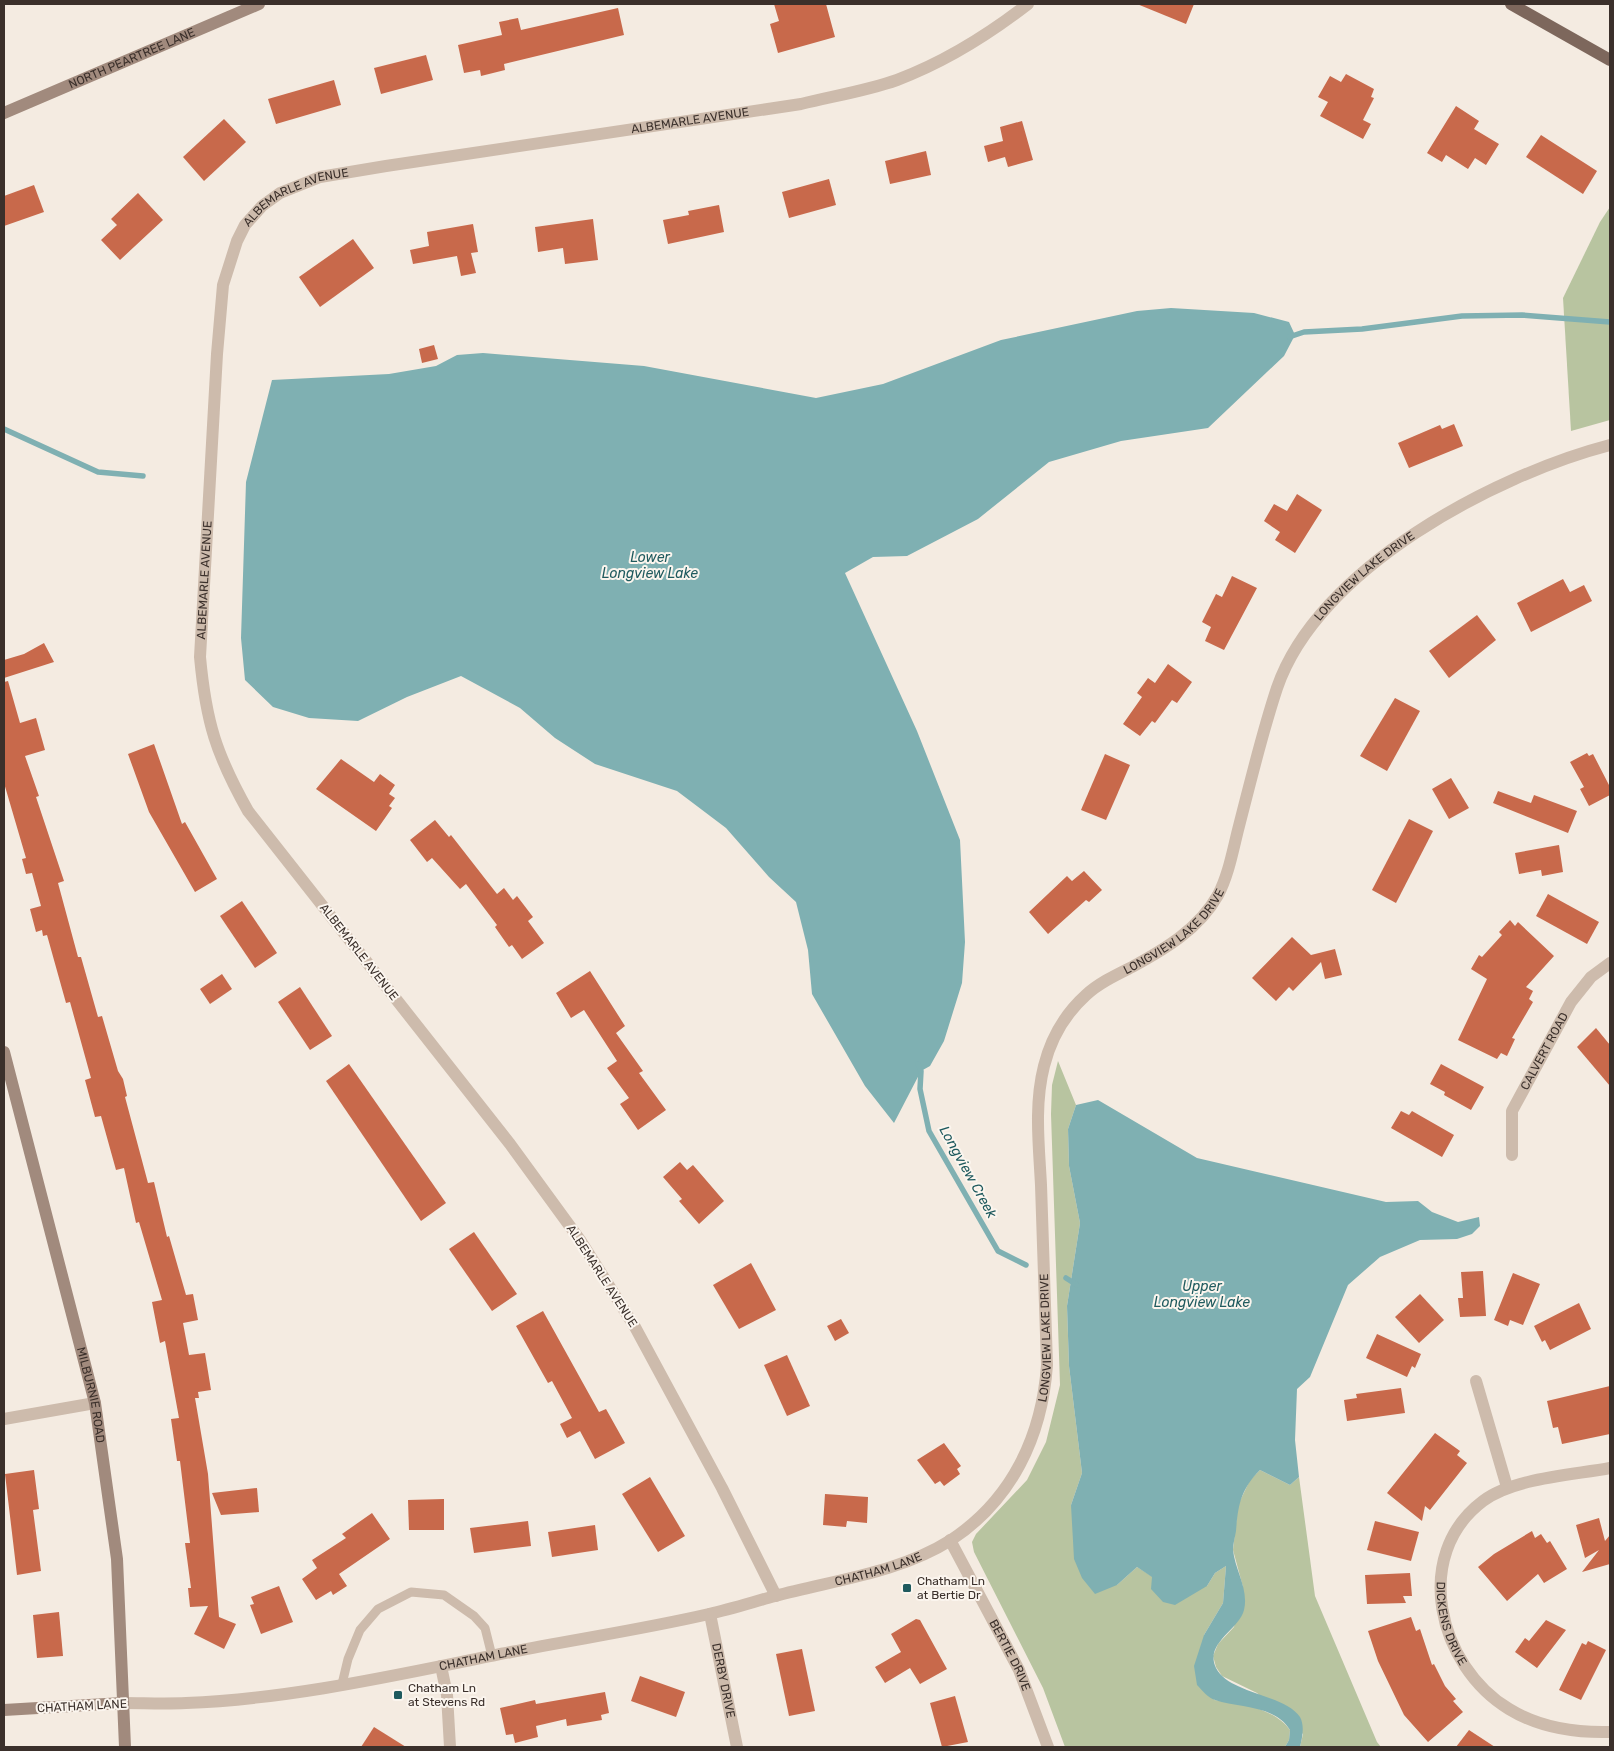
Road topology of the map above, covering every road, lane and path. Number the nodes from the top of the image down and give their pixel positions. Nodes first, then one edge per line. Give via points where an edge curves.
1 (259, 4) edge
2 (1028, 4) edge
3 (1511, 4) edge
4 (1610, 60) edge
5 (4, 113) edge
6 (1610, 445) edge
7 (1610, 963) edge
8 (4, 1052) edge
9 (1512, 1155) dead end
10 (1476, 1381) dead end
11 (95, 1402) junction
12 (4, 1419) edge
13 (1610, 1468) edge
14 (1507, 1487) junction
15 (950, 1540) junction
16 (776, 1596) junction
17 (710, 1614) junction
18 (492, 1656) junction
19 (441, 1666) junction
20 (342, 1684) junction
21 (123, 1703) junction
22 (4, 1710) edge
23 (1610, 1732) edge
24 (125, 1747) edge
25 (450, 1747) edge
26 (737, 1747) edge
27 (1048, 1747) edge

1 - 5 street, NORTH PEARTREE LANE
2 - 16 street, ALBEMARLE AVENUE via 953,55 869,88 783,107 320,176 280,193 262,206 245,225 223,285 200,657 203,692 216,747 228,776 248,811 510,1144 580,1240 635,1327
3 - 4 main road
6 - 15 street, LONGVIEW LAKE DRIVE via 1544,465 1437,519 1377,562 1323,611 1304,636 1278,683 1229,867 1217,897 1201,918 1174,942 1087,993 1064,1019 1044,1066 1038,1109 1047,1365 1040,1416 1024,1459 995,1502
7 - 9 street, CALVERT ROAD via 1590,977 1571,1002 1512,1111
8 - 11 street, MILBURNIE ROAD
10 - 14 street
11 - 12 street
11 - 21 street, MILBURNIE ROAD via 117,1559
13 - 14 street, DICKENS DRIVE
14 - 23 street, DICKENS DRIVE via 1468,1514 1447,1546 1439,1588 1443,1616 1452,1640 1468,1669 1507,1708 1531,1721 1557,1729
15 - 16 street, CHATHAM LANE via 883,1570
15 - 27 street, BERTIE DRIVE via 1019,1670
16 - 17 street, CHATHAM LANE
17 - 18 street, CHATHAM LANE
17 - 26 street, DERBY DRIVE
18 - 19 street, CHATHAM LANE
18 - 20 lane via 485,1628 474,1616 444,1595 411,1592 378,1609 360,1630
19 - 20 street, CHATHAM LANE
19 - 25 street via 447,1695
20 - 21 street, CHATHAM LANE via 300,1692 188,1703
21 - 22 street, CHATHAM LANE
21 - 24 street, MILBURNIE ROAD

